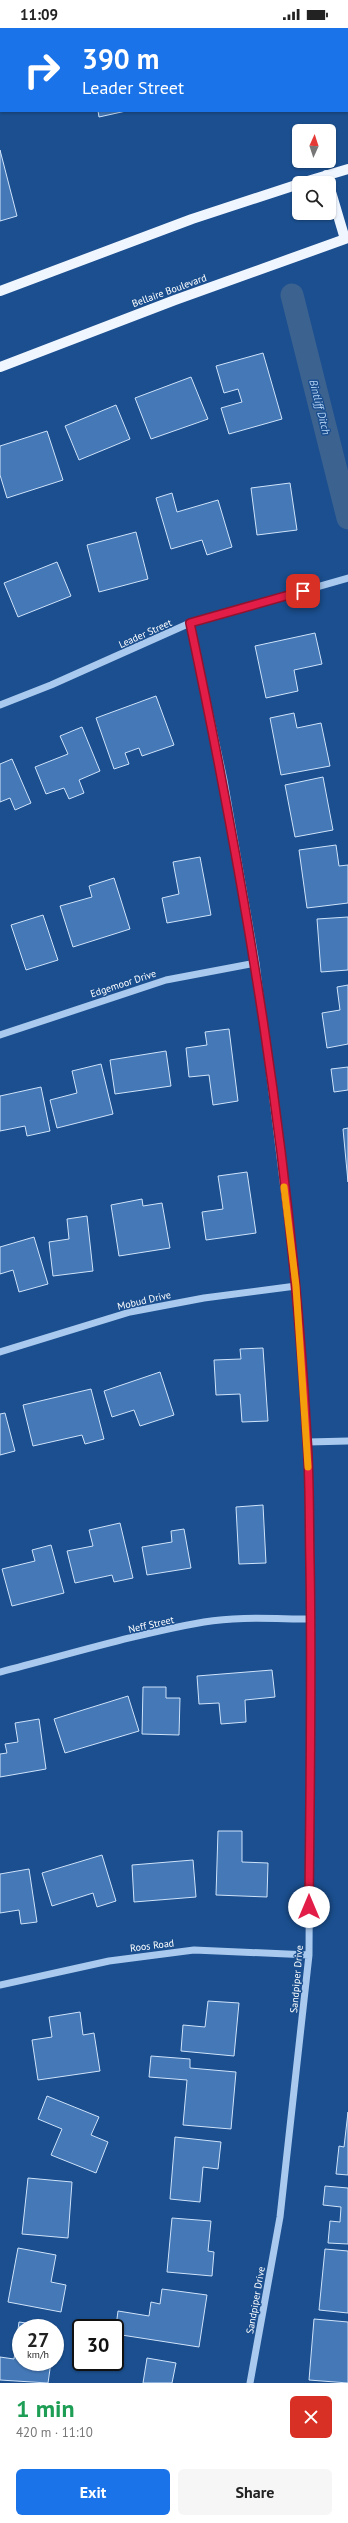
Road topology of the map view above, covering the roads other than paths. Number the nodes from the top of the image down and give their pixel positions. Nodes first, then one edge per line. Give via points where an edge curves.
1 (348, 169) edge
2 (326, 174) junction
3 (320, 176) edge
4 (292, 186) edge
5 (347, 238) edge
6 (0, 291) edge
7 (0, 368) edge
8 (346, 579) edge
9 (190, 623) junction
10 (0, 705) edge
11 (256, 963) junction
12 (0, 1035) edge
13 (296, 1286) junction
14 (0, 1352) edge
15 (348, 1440) edge
16 (308, 1442) junction
17 (311, 1620) junction
18 (0, 1672) edge
19 (309, 1955) junction
20 (0, 1984) edge
21 (250, 2383) edge

1 - 2 main road
2 - 3 main road
2 - 5 main road
4 - 6 main road via 192,219
5 - 7 main road, Bellaire Boulevard
8 - 9 street, Leader Street
9 - 10 street, Leader Street
9 - 11 street, Sandpiper Drive via 224,780
11 - 12 street, Edgemoor Drive via 166,980
11 - 13 street, Sandpiper Drive
13 - 14 street, Mobud Drive via 204,1298 130,1312
13 - 16 street, Sandpiper Drive
15 - 16 street
16 - 17 street, Sandpiper Drive
17 - 18 street, Neff Street via 261,1618 205,1622 110,1643
17 - 19 street, Sandpiper Drive
19 - 20 street, Roos Road via 194,1950 109,1961
19 - 21 street, Sandpiper Drive via 280,2217

